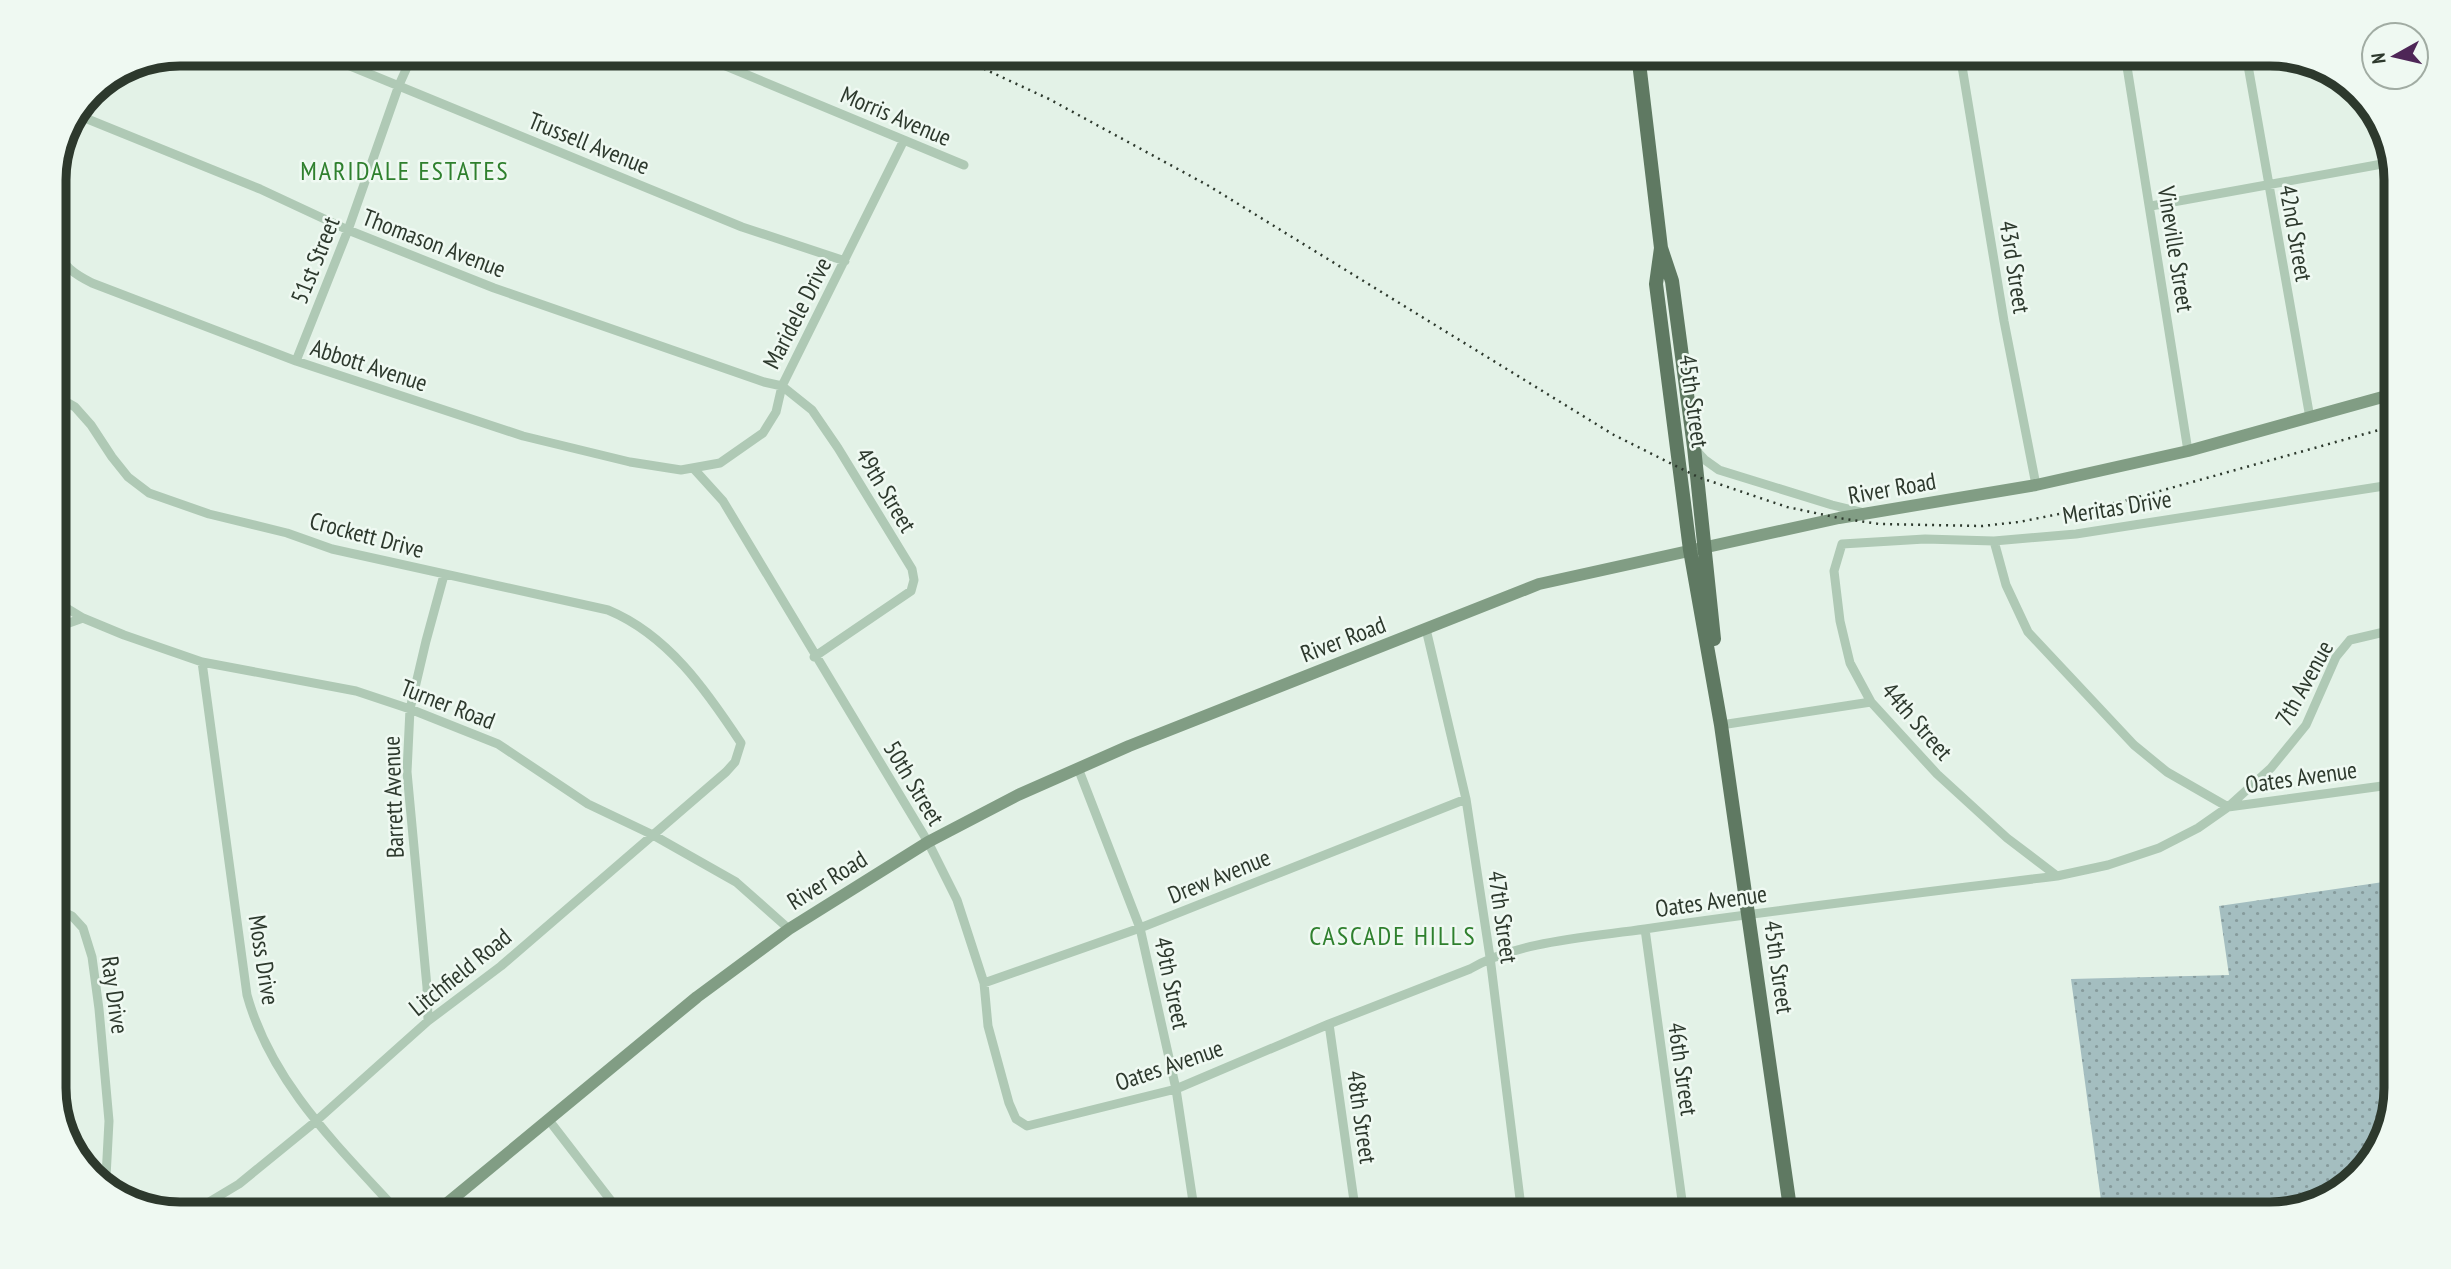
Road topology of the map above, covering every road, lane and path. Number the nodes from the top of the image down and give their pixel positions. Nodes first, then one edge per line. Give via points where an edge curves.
1 (351, 66) edge
2 (408, 66) edge
3 (726, 66) edge
4 (1639, 66) edge
5 (1962, 66) edge
6 (2127, 66) edge
7 (2248, 66) edge
8 (399, 85) junction
9 (85, 118) edge
10 (904, 140) junction
11 (2383, 164) edge
12 (964, 165) dead end
13 (2268, 185) junction
14 (2151, 206) junction
15 (348, 230) junction
16 (1661, 248) junction
17 (845, 261) junction
18 (67, 268) edge
19 (296, 361) junction
20 (782, 386) junction
21 (2384, 397) edge
22 (67, 403) edge
23 (2310, 418) junction
24 (1694, 447) junction
25 (2188, 451) junction
26 (694, 469) junction
27 (2036, 485) junction
28 (2384, 486) edge
29 (1870, 514) junction
30 (1994, 541) junction
31 (1842, 544) joint
32 (1705, 547) junction
33 (1690, 550) junction
34 (444, 575) junction
35 (67, 608) edge
36 (83, 618) junction
37 (67, 624) edge
38 (1426, 629) junction
39 (2384, 632) edge
40 (814, 657) junction
41 (202, 663) junction
42 (1871, 702) junction
43 (410, 709) junction
44 (1721, 725) junction
45 (731, 727) joint
46 (1078, 768) junction
47 (2384, 786) edge
48 (1466, 799) junction
49 (2228, 807) junction
50 (653, 835) junction
51 (928, 842) junction
52 (2057, 876) junction
53 (67, 914) edge
54 (1749, 914) junction
55 (1140, 928) junction
56 (789, 929) junction
57 (1645, 929) junction
58 (1490, 957) junction
59 (984, 984) junction
60 (428, 1021) junction
61 (1329, 1024) junction
62 (1176, 1088) junction
63 (548, 1119) junction
64 (316, 1122) junction
65 (1046, 1122) joint
66 (106, 1175) edge
67 (209, 1202) edge
68 (389, 1202) edge
69 (449, 1202) edge
70 (612, 1202) edge
71 (1193, 1202) edge
72 (1354, 1202) edge
73 (1520, 1202) edge
74 (1682, 1202) edge
75 (1789, 1202) edge

1 - 8 street, Trussell Avenue
2 - 8 street, 51st Street
3 - 10 street, Morris Avenue
4 - 16 main road, 45th Street
5 - 27 street, 43rd Street
6 - 14 street, Vineville Street
7 - 13 street, 42nd Street
8 - 15 street, 51st Street
8 - 17 street, Trussell Avenue via 742,227
9 - 15 street, Thomason Avenue
10 - 12 street, Morris Avenue
10 - 17 street, Maridele Drive
11 - 13 street
13 - 14 street
13 - 23 street, 42nd Street
14 - 25 street, Vineville Street
15 - 19 street, 51st Street
15 - 20 street, Thomason Avenue via 494,288
16 - 24 main road, 45th Street via 1672,281
16 - 33 main road, 45th Street via 1656,284
17 - 20 street, Maridele Drive
18 - 19 street, Abbott Avenue via 92,283
19 - 26 street, Abbott Avenue via 523,436 630,462
20 - 26 street, Maridele Drive via 776,412 763,433 720,463
20 - 40 street, 49th Street via 811,410 838,448 912,569 914,580 911,591
21 - 23 main road, River Road
22 - 34 street, Crockett Drive via 91,425 128,477 149,493 332,549
23 - 25 main road, River Road
24 - 29 street via 1719,470
24 - 32 main road, 45th Street
25 - 27 main road, River Road
26 - 40 street, 50th Street via 723,501
27 - 29 main road, River Road
28 - 30 street, Meritas Drive via 2076,534
29 - 32 main road, River Road
30 - 31 street, Meritas Drive
30 - 49 street via 2006,585 2028,632 2134,745 2167,772
31 - 42 street, 44th Street via 1835,571 1840,621 1850,663
32 - 33 main road, River Road
32 - 44 main road, 45th Street
33 - 38 main road, River Road via 1539,584
33 - 44 main road, 45th Street
34 - 43 street, Barrett Avenue
34 - 45 street, Crockett Drive via 590,604 632,620 706,690
35 - 36 street, Turner Road
36 - 37 street
36 - 41 street, Turner Road
38 - 46 main road, River Road
38 - 48 street, 47th Street
39 - 49 street, 7th Avenue via 2350,640 2336,657 2300,733 2271,768
40 - 51 street, 50th Street
41 - 43 street, Turner Road via 356,691
41 - 64 street, Moss Drive via 247,995 255,1023 279,1068
42 - 44 street
42 - 52 street, 44th Street via 1937,774
43 - 50 street, Turner Road via 498,744 588,804
43 - 60 street, Barrett Avenue via 407,772
44 - 54 main road, 45th Street
45 - 50 street, Litchfield Road via 741,743 735,762
46 - 51 main road, River Road
46 - 55 street, 49th Street
47 - 49 street, Oates Avenue
48 - 55 street, Drew Avenue
48 - 58 street, 47th Street
49 - 52 street, Oates Avenue via 2160,848
50 - 56 street, Turner Road via 736,882
50 - 60 street, Litchfield Road via 501,966
51 - 56 main road, River Road
51 - 59 street, 50th Street via 957,900
52 - 54 street, Oates Avenue
53 - 66 street, Ray Drive via 83,928 92,957 110,1121
54 - 57 street, Oates Avenue
54 - 75 main road, 45th Street
55 - 59 street, Drew Avenue
55 - 62 street, 49th Street
56 - 63 main road, River Road via 697,997
57 - 58 street, Oates Avenue
57 - 74 street, 46th Street
58 - 61 street, Oates Avenue
58 - 73 street, 47th Street
59 - 65 street, 50th Street via 988,1026 1016,1119 1027,1126
60 - 64 street, Litchfield Road
61 - 62 street, Oates Avenue
61 - 72 street, 48th Street
62 - 65 street, Oates Avenue
62 - 71 street, 49th Street
63 - 69 main road, River Road
63 - 70 street
64 - 67 street, Litchfield Road via 239,1184
64 - 68 street, Moss Drive

